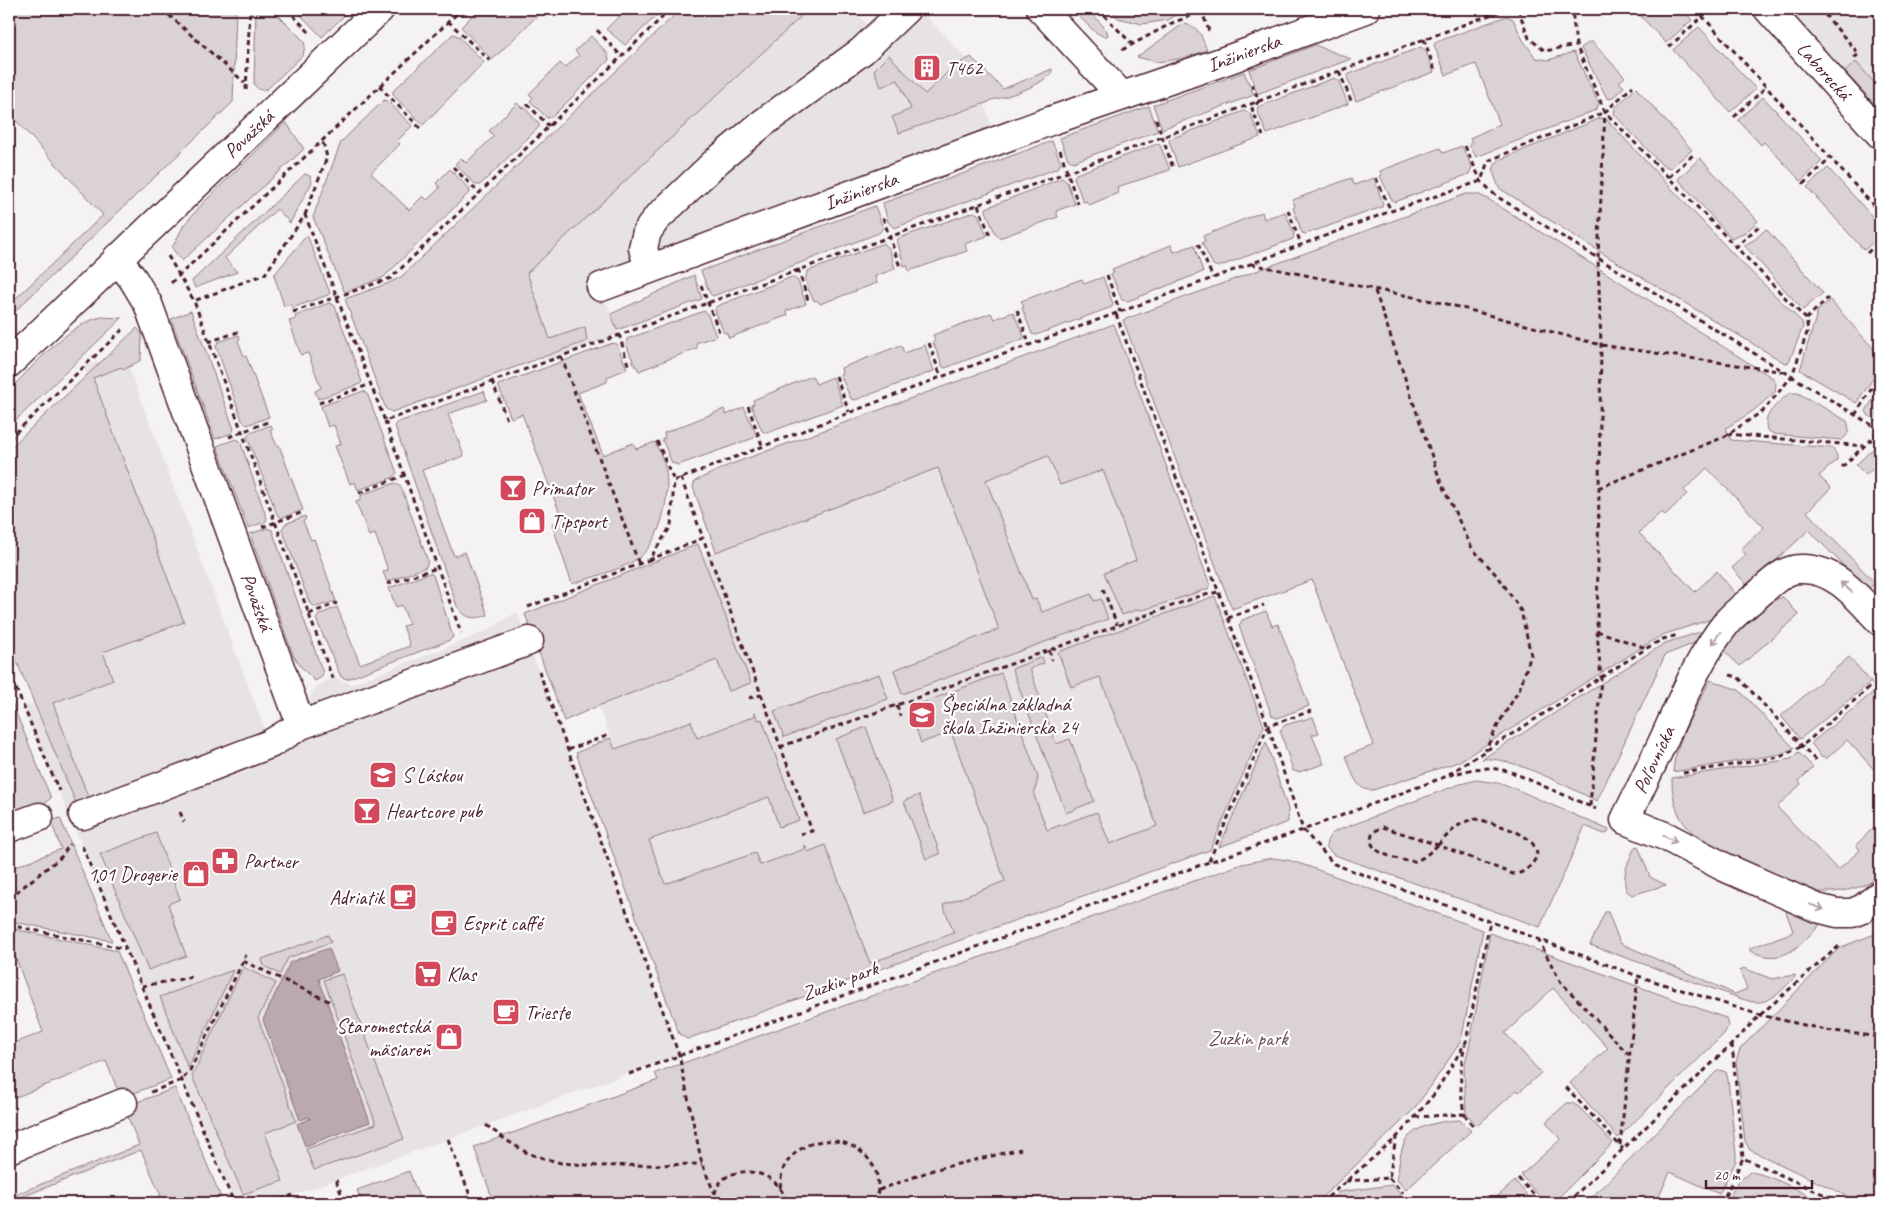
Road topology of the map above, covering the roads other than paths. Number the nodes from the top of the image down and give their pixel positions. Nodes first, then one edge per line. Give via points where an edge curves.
1 (380, 9) edge
2 (906, 9) edge
3 (1041, 9) edge
4 (1366, 9) edge
5 (1768, 9) edge
6 (1122, 96) junction
7 (1880, 134) edge
8 (117, 258) junction
9 (649, 269) junction
10 (601, 287) dead end
11 (9, 363) edge
12 (1880, 622) edge
13 (529, 641) road end
14 (301, 725) junction
15 (39, 817) dead end
16 (9, 828) edge
17 (78, 830) road end
18 (1880, 895) edge
19 (123, 1103) road end
20 (9, 1149) edge

1 - 8 street, Považská
2 - 9 street via 862,51 718,160 656,219 643,248
3 - 6 street
4 - 6 street, Inžinierska
5 - 7 street, Laborecká
6 - 9 street, Inžinierska
8 - 11 street, Považská
8 - 14 street, Považská via 148,304
9 - 10 street, Inžinierska
12 -> 18 street, Poľovnícka via 1830,575 1800,568 1786,572 1771,583 1729,620 1698,666 1624,820 1818,908 1852,913
13 - 14 street
14 - 17 street via 270,744 156,788
15 - 16 street
19 - 20 street

